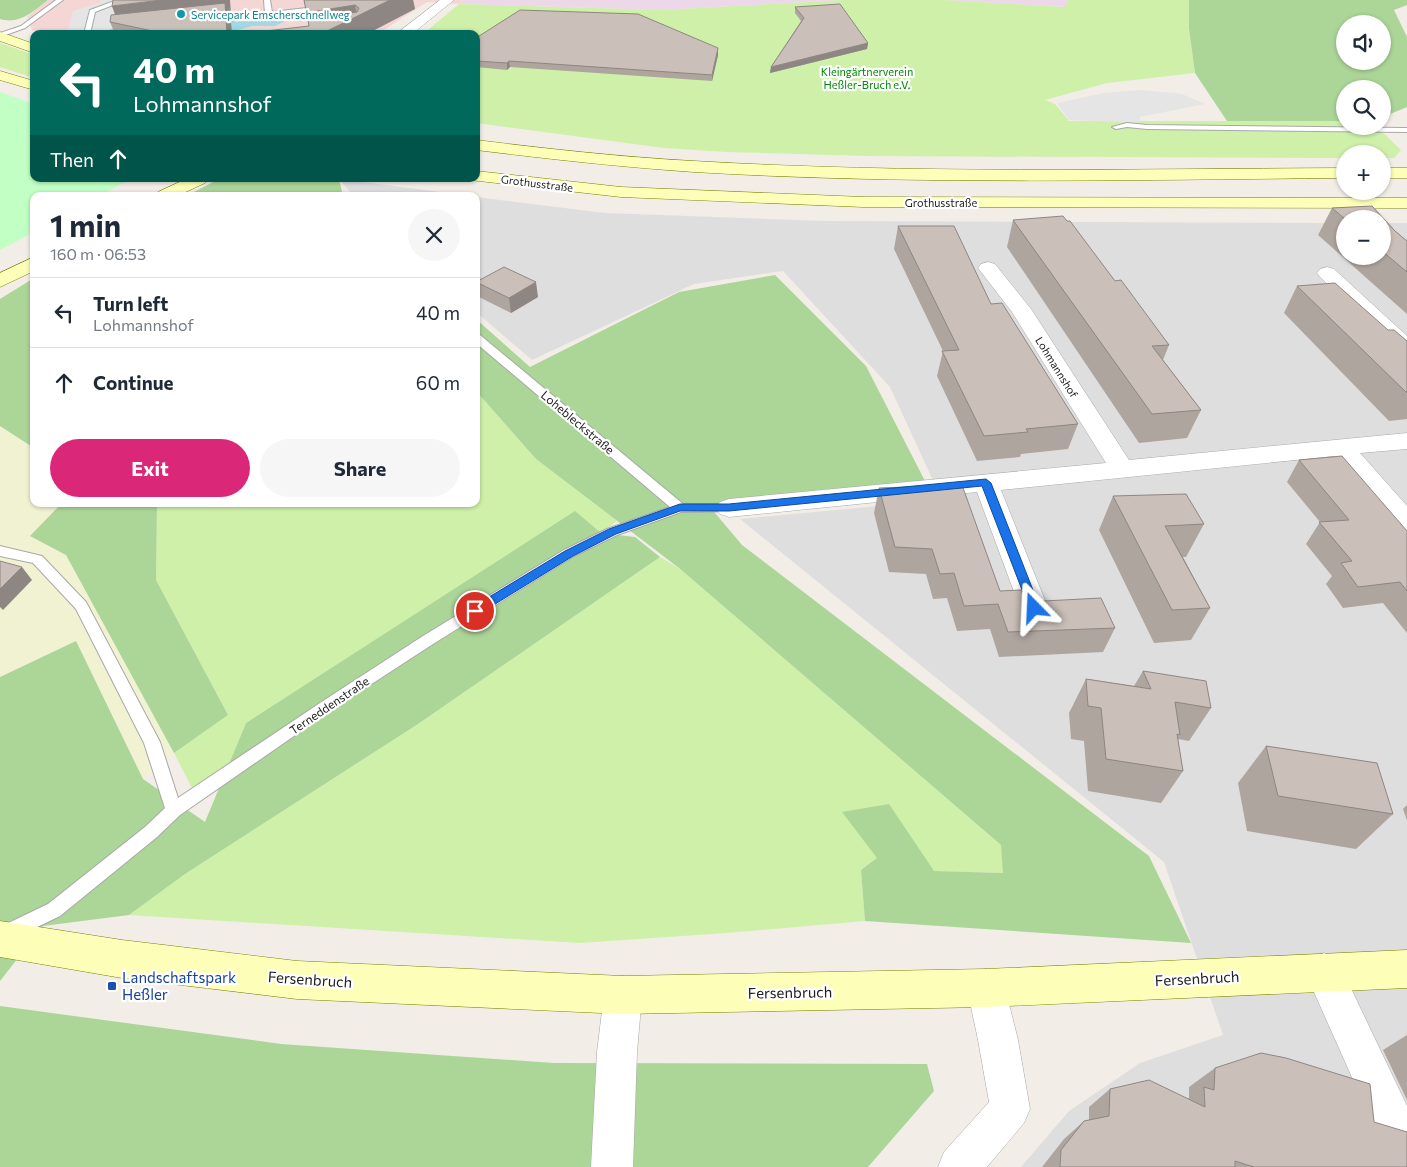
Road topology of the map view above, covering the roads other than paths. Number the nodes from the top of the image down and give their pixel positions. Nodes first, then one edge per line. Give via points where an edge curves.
1 (60, 0) edge
2 (123, 0) edge
3 (267, 0) edge
4 (448, 0) edge
5 (335, 7) edge
6 (269, 14) junction
7 (202, 22) edge
8 (146, 28) edge
9 (88, 30) edge
10 (132, 30) edge
11 (408, 30) edge
12 (0, 36) edge
13 (30, 47) edge
14 (0, 75) edge
15 (30, 85) edge
16 (1116, 127) dead end
17 (1407, 130) edge
18 (480, 145) edge
19 (1336, 173) edge
20 (1391, 173) edge
21 (1407, 173) edge
22 (480, 176) edge
23 (170, 182) edge
24 (193, 182) edge
25 (154, 192) edge
26 (172, 192) edge
27 (1407, 204) edge
28 (30, 265) edge
29 (988, 268) dead end
30 (1327, 273) dead end
31 (0, 282) edge
32 (480, 340) edge
33 (1407, 348) edge
34 (1407, 441) edge
35 (1341, 448) junction
36 (1122, 469) junction
37 (986, 483) junction
38 (680, 508) junction
39 (729, 508) joint
40 (1407, 522) edge
41 (0, 550) edge
42 (1034, 608) edge
43 (174, 810) junction
44 (0, 938) edge
45 (1407, 969) edge
46 (1324, 972) junction
47 (986, 988) junction
48 (623, 995) junction
49 (1407, 1152) edge
50 (612, 1167) edge
51 (959, 1167) edge

1 - 12 lane via 23,27
2 - 9 lane via 92,11
3 - 6 lane
4 - 11 street
5 - 6 lane
6 - 7 lane
8 - 10 lane
12 - 13 main road
14 - 15 main road
16 - 17 lane
18 - 19 main road via 659,164 864,175
20 - 21 main road
22 - 27 main road, Grothusstraße via 621,192 863,202
23 - 25 main road
24 - 26 main road
28 - 31 main road
29 - 36 street, Lohmannshof via 1021,309
30 - 33 street
32 - 38 lane, Lohebleckstraße
34 - 35 street
35 - 36 street
35 - 40 street
36 - 37 street
37 - 39 street
37 - 42 street
38 - 39 lane, Terneddenstraße
38 - 43 lane, Terneddenstraße via 612,532 569,553 373,676
41 - 43 lane via 37,558 81,606 152,742
43 - 44 lane, Terneddenstraße via 54,910
44 - 48 main road, Fersenbruch via 92,955 297,980
45 - 46 main road, Fersenbruch
46 - 47 main road, Fersenbruch
46 - 49 street
47 - 48 main road, Fersenbruch
47 - 51 street via 1010,1108
48 - 50 street

